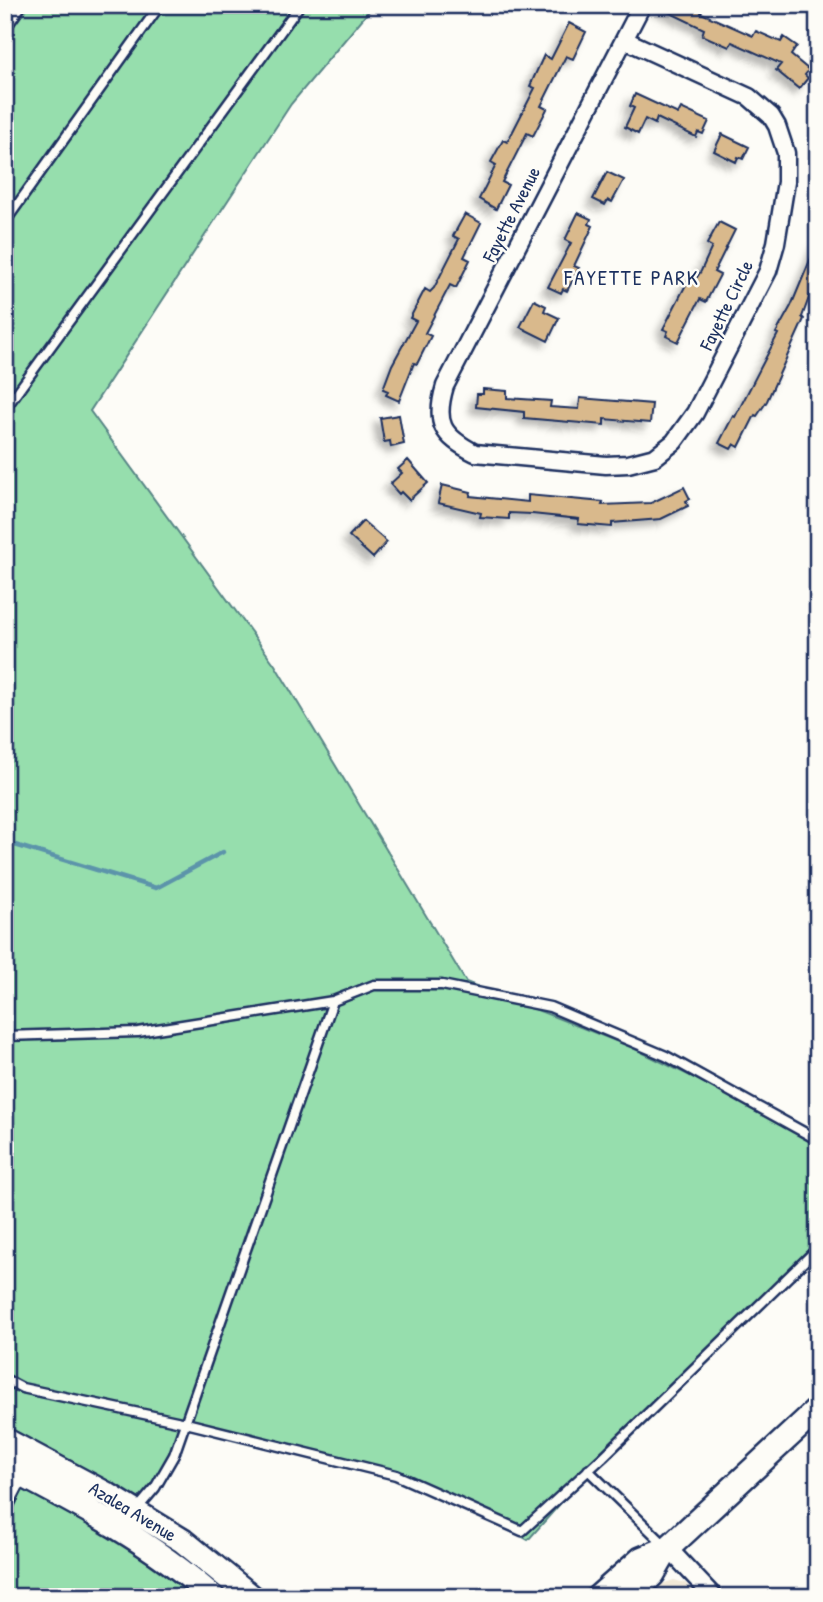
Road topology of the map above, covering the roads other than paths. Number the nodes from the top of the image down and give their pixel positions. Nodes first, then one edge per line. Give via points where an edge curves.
1 (22, 5) edge
2 (160, 5) edge
3 (300, 5) edge
4 (642, 5) edge
5 (5, 29) edge
6 (625, 40) junction
7 (5, 222) edge
8 (5, 409) edge
9 (456, 443) joint
10 (333, 1001) junction
11 (5, 1036) edge
12 (818, 1140) edge
13 (818, 1248) edge
14 (5, 1379) edge
15 (818, 1409) edge
16 (186, 1423) junction
17 (5, 1440) edge
18 (35, 1455) junction
19 (588, 1470) junction
20 (15, 1471) edge
21 (5, 1513) edge
22 (128, 1520) junction
23 (668, 1548) junction
24 (210, 1595) edge
25 (252, 1597) edge
26 (598, 1597) edge
27 (629, 1597) edge
28 (714, 1597) edge

1 - 5 lane
2 - 7 lane
3 - 8 lane
4 - 6 street, Fayette Avenue
6 - 9 street, Fayette Avenue via 445,386 439,414 447,435
6 - 9 street, Fayette Circle via 749,97 771,116 786,153 786,182 768,271 695,413 674,442 655,457 628,464 586,465 481,455
10 - 11 lane via 138,1032
10 - 12 lane via 374,985 442,985 550,1007 666,1056
10 - 16 lane
13 - 19 lane
14 - 16 lane via 22,1388
15 - 23 street
16 - 19 lane via 396,1475 522,1531
16 - 22 lane via 165,1473
17 - 18 street, Azalea Avenue
18 - 20 lane
18 - 22 street, Azalea Avenue
19 - 23 lane
20 - 21 lane
20 - 22 street, Azalea Avenue
22 - 24 street, Azalea Avenue
22 - 25 street, Azalea Avenue via 183,1541
23 - 26 street via 635,1563
23 - 27 street via 653,1574
23 - 28 street

